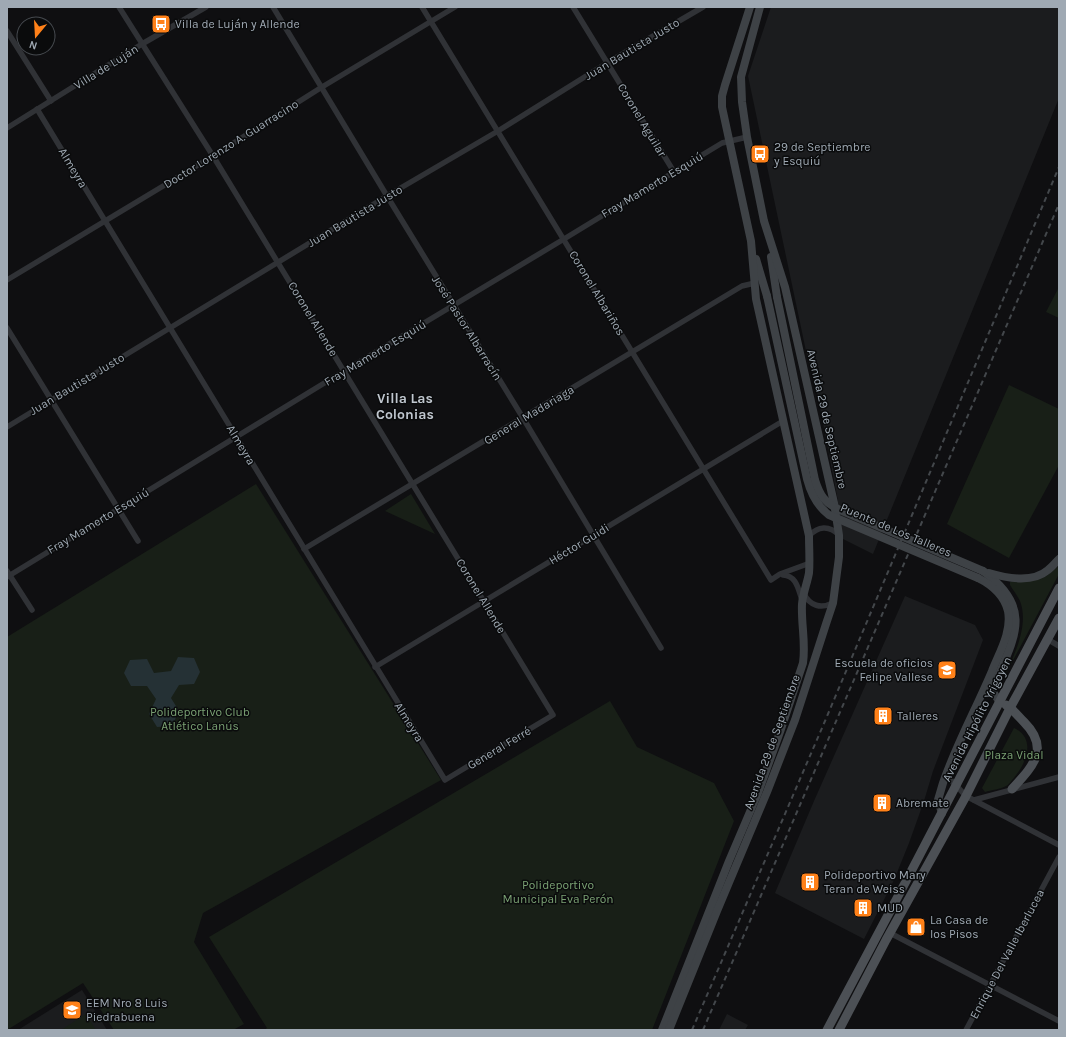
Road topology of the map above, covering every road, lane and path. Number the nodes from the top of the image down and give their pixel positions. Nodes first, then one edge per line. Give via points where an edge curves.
1 (119, 7) edge
2 (206, 7) edge
3 (273, 7) edge
4 (422, 7) edge
5 (455, 7) edge
6 (573, 7) edge
7 (704, 7) edge
8 (750, 7) edge
9 (760, 7) edge
10 (431, 21) junction
11 (7, 31) edge
12 (142, 44) junction
13 (607, 63) junction
14 (322, 87) junction
15 (51, 101) junction
16 (37, 109) junction
17 (7, 128) edge
18 (498, 131) junction
19 (747, 137) junction
20 (729, 141) junction
21 (213, 156) junction
22 (674, 172) junction
23 (387, 196) junction
24 (105, 221) junction
25 (764, 221) junction
26 (564, 239) junction
27 (751, 241) junction
28 (278, 263) junction
29 (7, 280) edge
30 (755, 283) junction
31 (454, 306) junction
32 (7, 328) edge
33 (170, 328) junction
34 (632, 352) junction
35 (344, 371) junction
36 (51, 399) junction
37 (523, 418) junction
38 (783, 421) junction
39 (7, 427) edge
40 (237, 437) junction
41 (704, 469) junction
42 (413, 484) junction
43 (118, 509) junction
44 (594, 535) junction
45 (839, 535) junction
46 (809, 536) junction
47 (138, 541) dead end
48 (304, 549) junction
49 (1059, 558) edge
50 (810, 563) junction
51 (983, 571) junction
52 (8, 574) edge
53 (780, 574) junction
54 (1059, 588) edge
55 (803, 598) junction
56 (484, 601) junction
57 (833, 603) junction
58 (32, 610) dead end
59 (1059, 618) edge
60 (1048, 639) junction
61 (1059, 646) edge
62 (661, 648) dead end
63 (375, 667) junction
64 (990, 684) junction
65 (1015, 698) junction
66 (999, 701) junction
67 (1010, 708) junction
68 (554, 715) joint
69 (1032, 730) junction
70 (946, 775) junction
71 (1059, 777) edge
72 (445, 780) joint
73 (956, 786) junction
74 (1012, 789) junction
75 (970, 798) junction
76 (942, 813) junction
77 (1059, 846) edge
78 (1059, 856) edge
79 (890, 933) junction
80 (990, 985) junction
81 (1059, 1021) edge
82 (662, 1030) edge
83 (669, 1030) edge
84 (827, 1030) edge
85 (839, 1030) edge
86 (966, 1030) edge

1 - 12 street, Coronel Allende
2 - 12 street, Villa de Luján
3 - 14 street, José Pastor Albarracín
4 - 10 street, Coronel Albariños
5 - 10 street, Doctor Lorenzo A. Guarracino
6 - 13 street, Coronel Aguilar
7 - 13 street, Juan Bautista Justo
8 - 20 main road, Avenida 29 de Septiembre via 722,96
9 - 19 main road, Avenida 29 de Septiembre via 741,81
10 - 14 street, Doctor Lorenzo A. Guarracino
10 - 18 street, Coronel Albariños
11 - 15 street
12 - 15 street, Villa de Luján
12 - 21 street, Coronel Allende
13 - 18 street, Juan Bautista Justo
13 - 22 street, Coronel Aguilar
14 - 21 street, Doctor Lorenzo A. Guarracino
14 - 23 street, José Pastor Albarracín
15 - 16 street, Villa de Luján
16 - 17 street, Villa de Luján
16 - 24 street, Almeyra
18 - 23 street, Juan Bautista Justo
18 - 26 street, Coronel Albariños
19 - 20 street, Fray Mamerto Esquiú
19 - 25 main road, Avenida 29 de Septiembre
20 - 22 street, Fray Mamerto Esquiú
20 - 27 main road, Avenida 29 de Septiembre
21 - 24 street, Doctor Lorenzo A. Guarracino
21 - 28 street, Coronel Allende
22 - 26 street, Fray Mamerto Esquiú
23 - 28 street, Juan Bautista Justo
23 - 31 street, José Pastor Albarracín
24 - 29 street, Doctor Lorenzo A. Guarracino
24 - 33 street, Almeyra
25 - 45 main road, Avenida 29 de Septiembre via 785,287
25 - 51 main road, Puente de Los Talleres, bridge via 777,297 818,490 824,500 840,510
26 - 31 street, Fray Mamerto Esquiú
26 - 34 street, Coronel Albariños
27 - 30 main road, Avenida 29 de Septiembre
27 - 64 main road, Puente de Los Talleres, bridge via 767,296 812,496 829,515 978,578 995,589 1008,610 1009,622
28 - 33 street, Juan Bautista Justo
28 - 35 street, Coronel Allende
30 - 34 street, General Madariaga via 742,286
30 - 38 main road, Avenida 29 de Septiembre via 756,299
31 - 35 street, Fray Mamerto Esquiú
31 - 37 street, José Pastor Albarracín
32 - 36 street
33 - 36 street, Juan Bautista Justo
33 - 40 street, Almeyra
34 - 37 street, General Madariaga
34 - 41 street, Coronel Albariños
35 - 40 street, Fray Mamerto Esquiú
35 - 42 street, Coronel Allende
36 - 39 street, Juan Bautista Justo
36 - 43 street
37 - 42 street, General Madariaga
37 - 44 street, José Pastor Albarracín
38 - 41 street, Héctor Guidi
38 - 46 main road, Avenida 29 de Septiembre
40 - 43 street, Fray Mamerto Esquiú
40 - 48 street, Almeyra
41 - 44 street, Héctor Guidi
41 - 53 street, Coronel Albariños via 771,580
42 - 48 street, General Madariaga
42 - 56 street, Coronel Allende
43 - 47 street
43 - 52 street, Fray Mamerto Esquiú
44 - 56 street, Héctor Guidi
44 - 62 street, José Pastor Albarracín
45 - 46 street via 831,529 821,528
45 - 57 main road, Avenida 29 de Septiembre
46 - 50 main road, Avenida 29 de Septiembre
48 - 63 street, Almeyra
49 - 51 main road, Puente de Los Talleres via 1048,570 1033,577 1007,577
50 - 53 street
50 - 55 main road, Avenida 29 de Septiembre
51 - 64 main road, Puente de Los Talleres via 1002,586 1016,616 1012,642
52 - 58 street
53 - 55 street via 794,579
54 - 66 main road, Avenida Hipólito Yrigoyen
55 - 57 street via 823,607
55 - 82 main road, Avenida 29 de Septiembre via 805,652 790,702 758,793
56 - 63 street, Héctor Guidi
56 - 68 street, Coronel Allende
57 - 83 main road, Avenida 29 de Septiembre via 792,727
59 - 60 main road, Avenida Hipólito Yrigoyen
60 - 61 street
60 - 65 main road, Avenida Hipólito Yrigoyen
63 - 72 street, Almeyra
64 - 66 main road
64 - 70 main road, Puente de Los Talleres
65 - 67 main road, Avenida Hipólito Yrigoyen
65 - 69 main road
66 - 67 main road
66 - 73 main road, Avenida Hipólito Yrigoyen
67 - 69 main road
67 - 75 main road, Avenida Hipólito Yrigoyen
68 - 72 street, General Ferré
69 - 74 main road via 1037,743 1037,756
70 - 73 street
70 - 76 main road, Puente de Los Talleres via 938,800
71 - 74 street
73 - 75 street
73 - 76 main road, Avenida Hipólito Yrigoyen
74 - 75 street
75 - 77 street
75 - 79 main road, Avenida Hipólito Yrigoyen
76 - 84 main road, Avenida Hipólito Yrigoyen
78 - 80 street, Enrique Del Valle Iberlucea
79 - 80 street
79 - 85 main road, Avenida Hipólito Yrigoyen
80 - 81 street
80 - 86 street, Enrique Del Valle Iberlucea

